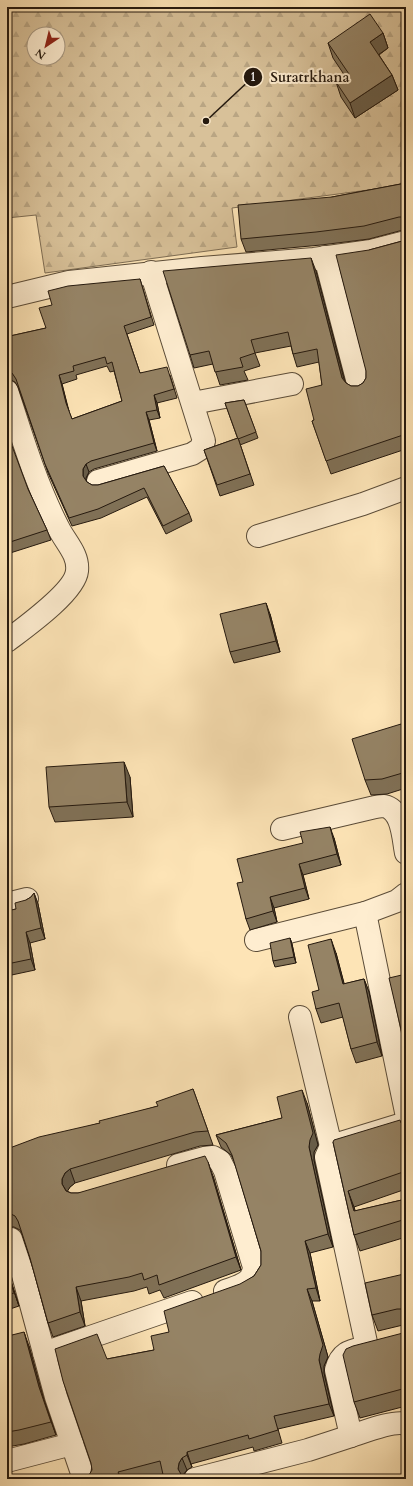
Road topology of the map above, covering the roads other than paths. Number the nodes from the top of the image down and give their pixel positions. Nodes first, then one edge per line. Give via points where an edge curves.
1 (406, 242) edge
2 (325, 257) junction
3 (151, 272) junction
4 (7, 297) edge
5 (292, 384) dead end
6 (359, 387) edge
7 (7, 391) edge
8 (193, 403) junction
9 (98, 481) dead end
10 (406, 488) edge
11 (258, 536) dead end
12 (9, 634) edge
13 (282, 829) dead end
14 (406, 853) edge
15 (406, 894) edge
16 (365, 913) junction
17 (256, 940) dead end
18 (300, 1017) dead end
19 (406, 1112) edge
20 (406, 1123) edge
21 (331, 1146) junction
22 (160, 1171) edge
23 (11, 1239) dead end
24 (15, 1277) edge
25 (44, 1353) junction
26 (406, 1424) edge
27 (351, 1436) junction
28 (72, 1444) junction
29 (7, 1461) edge
30 (84, 1479) edge
31 (195, 1479) edge

1 - 2 street via 371,251
2 - 3 street
2 - 6 street
3 - 4 street via 69,282
3 - 8 street
5 - 8 street
7 - 12 street via 42,491 59,528 74,552 77,571 71,586 42,614
8 - 9 street via 204,441 200,449 192,454
10 - 11 street
13 - 14 street via 384,806 393,811 400,820
15 - 16 street via 397,901
16 - 17 street
16 - 19 street
18 - 21 street
20 - 21 street
21 - 27 street via 326,1157 377,1345 349,1351 339,1360 336,1370
22 - 25 street via 204,1158 213,1157 220,1161 228,1178 254,1274 240,1285
23 - 24 street
24 - 25 street
25 - 28 street
26 - 27 street via 387,1425
27 - 31 street via 308,1450
28 - 29 street
28 - 30 street

